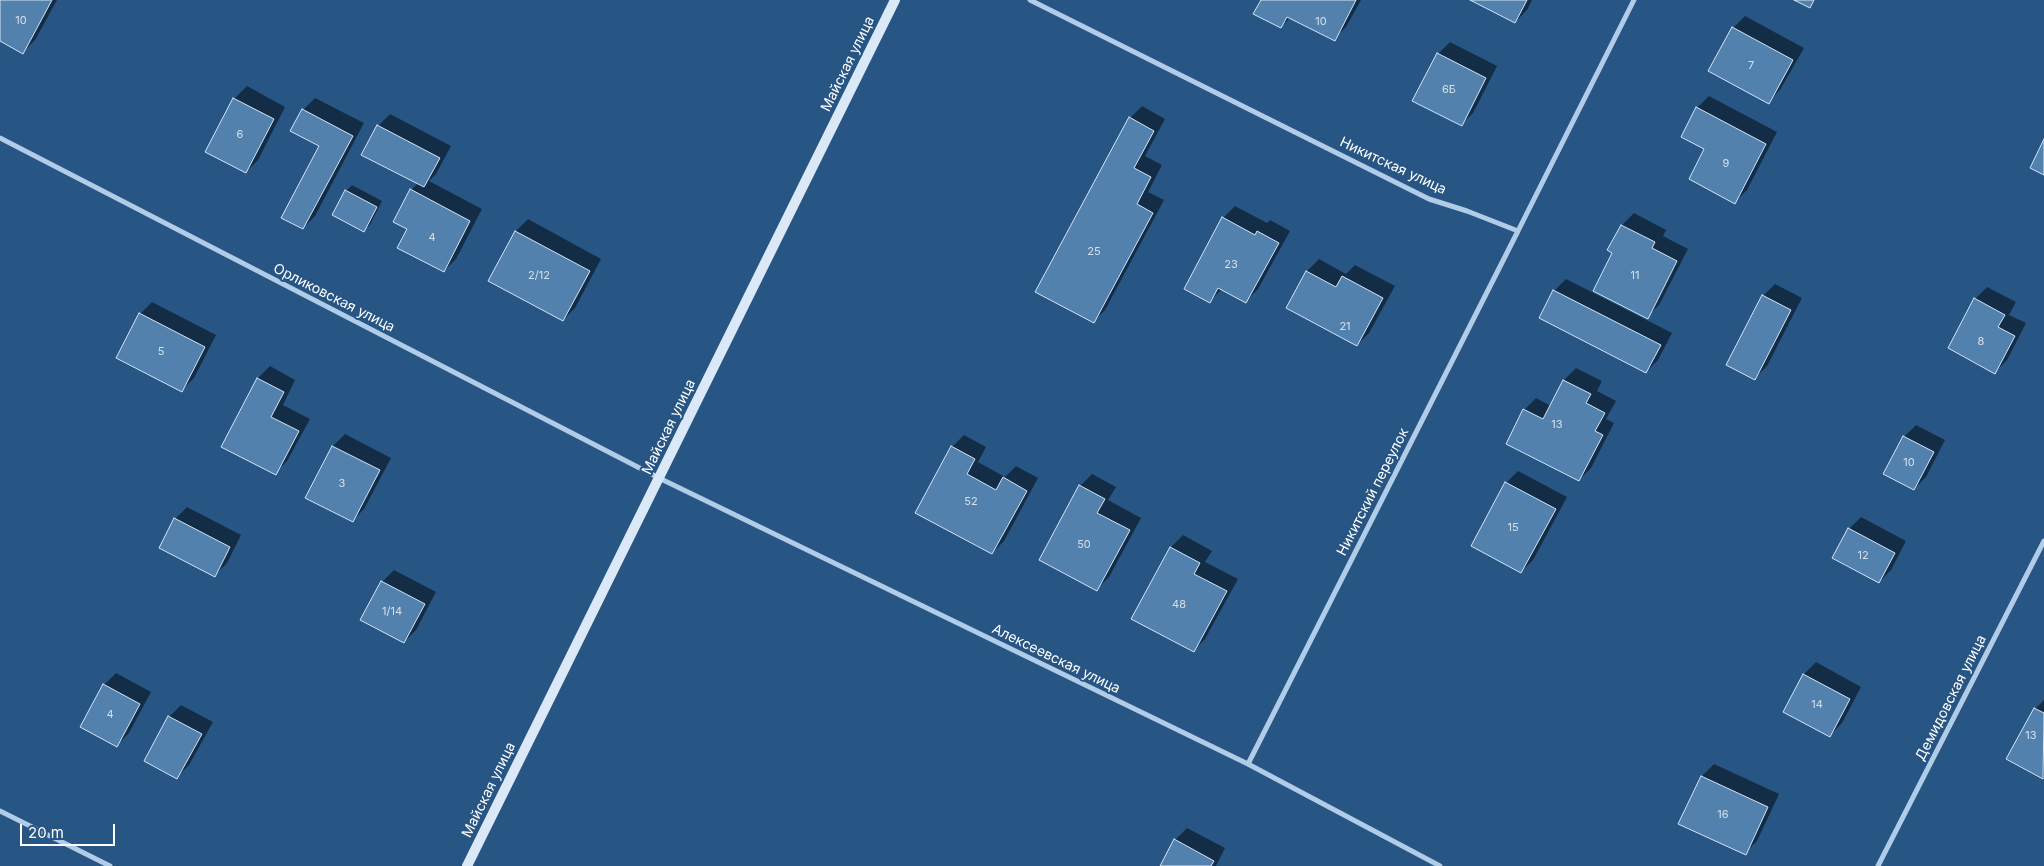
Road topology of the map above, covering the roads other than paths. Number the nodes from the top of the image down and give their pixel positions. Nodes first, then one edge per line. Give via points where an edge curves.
1 (895, 0) edge
2 (1030, 0) edge
3 (1634, 0) edge
4 (0, 138) edge
5 (1518, 231) junction
6 (659, 478) junction
7 (2044, 540) edge
8 (1248, 764) junction
9 (0, 812) edge
10 (110, 866) edge
11 (467, 866) edge
12 (1440, 866) edge
13 (1878, 866) edge

1 - 6 street, Майская улица
2 - 5 street, Никитская улица via 1430,199
3 - 5 street
4 - 6 street, Орликовская улица
5 - 8 street, Никитский переулок
6 - 8 street, Алексеевская улица
6 - 11 street, Майская улица
7 - 13 street, Демидовская улица
8 - 12 street, Алексеевская улица
9 - 10 street

